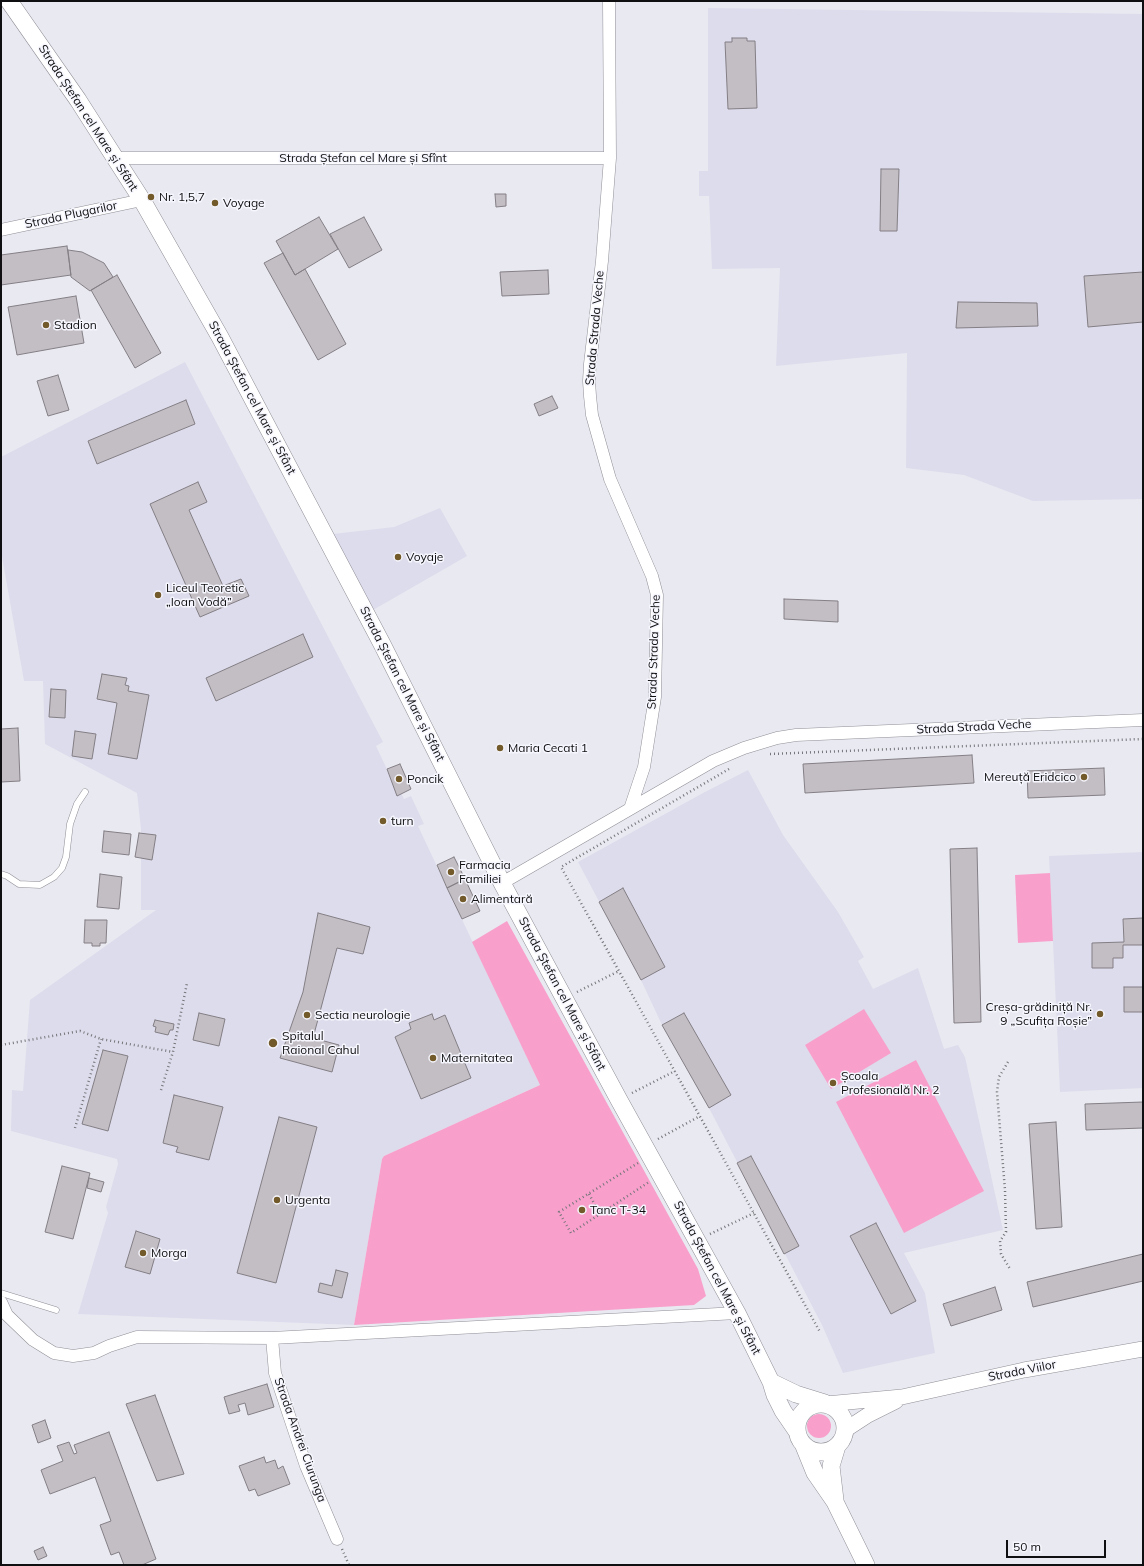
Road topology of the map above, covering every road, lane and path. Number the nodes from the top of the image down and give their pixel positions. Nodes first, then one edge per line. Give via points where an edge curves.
1 (9, 1) edge
2 (609, 1) edge
3 (115, 158) junction
4 (610, 158) junction
5 (142, 200) junction
6 (1, 230) edge
7 (1143, 720) edge
8 (1143, 739) edge
9 (766, 755) dead end
10 (734, 766) dead end
11 (85, 792) dead end
12 (630, 809) junction
13 (1, 874) edge
14 (502, 882) junction
15 (619, 971) junction
16 (187, 983) dead end
17 (564, 998) junction
18 (101, 1038) junction
19 (1, 1045) edge
20 (173, 1052) junction
21 (1008, 1062) dead end
22 (675, 1071) junction
23 (161, 1090) dead end
24 (619, 1100) junction
25 (700, 1116) junction
26 (76, 1128) dead end
27 (647, 1150) junction
28 (661, 1174) junction
29 (589, 1194) junction
30 (754, 1213) junction
31 (600, 1214) junction
32 (697, 1241) junction
33 (1010, 1269) dead end
34 (1, 1293) edge
35 (1, 1302) edge
36 (56, 1310) dead end
37 (737, 1313) junction
38 (820, 1332) dead end
39 (272, 1338) junction
40 (1143, 1349) edge
41 (772, 1382) junction
42 (902, 1397) junction
43 (826, 1404) junction
44 (796, 1430) junction
45 (845, 1430) junction
46 (804, 1446) junction
47 (837, 1446) junction
48 (835, 1502) junction
49 (337, 1539) joint
50 (349, 1565) edge
51 (866, 1565) edge

1 - 3 main road, Strada Ștefan cel Mare și Sfânt
2 - 4 street, Strada Strada Veche
3 - 4 street, Strada Ștefan cel Mare și Sfînt
3 - 5 main road, Strada Ștefan cel Mare și Sfânt
4 - 12 street, Strada Strada Veche via 590,364 592,415 610,479 652,576 657,595 655,697 644,767
5 - 6 street, Strada Plugarilor
5 - 14 main road, Strada Ștefan cel Mare și Sfânt via 220,337 312,510
7 - 12 street, Strada Strada Veche via 796,735 777,738 713,761
8 - 9 path via 789,752
10 - 15 path via 561,867
11 - 13 lane via 77,804 70,824 62,868 54,877 40,885 19,884
12 - 14 street, Strada Strada Veche
14 - 17 main road, Strada Ștefan cel Mare și Sfânt
15 - 17 path
15 - 22 path
16 - 20 path
17 - 24 main road, Strada Ștefan cel Mare și Sfânt
18 - 19 path via 80,1032
18 - 20 path
18 - 26 path
20 - 23 path
21 - 33 path via 999,1077 997,1092 1006,1232 1000,1242 1001,1254
22 - 24 path
22 - 25 path
24 - 27 main road, Strada Ștefan cel Mare și Sfânt
25 - 27 path
25 - 30 path
27 - 28 main road, Strada Ștefan cel Mare și Sfânt
27 - 29 path
28 - 31 path
28 - 32 main road, Strada Ștefan cel Mare și Sfânt
29 - 31 path
29 - 31 path via 559,1212 572,1232
30 - 32 path
30 - 38 path
32 - 37 main road, Strada Ștefan cel Mare și Sfânt
34 - 36 lane
35 - 39 street via 7,1315 33,1340 54,1353 73,1356 94,1353 137,1338
37 - 39 street
37 - 41 main road, Strada Ștefan cel Mare și Sfânt
39 - 49 street, Strada Andrei Ciurunga via 275,1373 306,1466
40 - 42 street, Strada Viilor via 1024,1370
41 - 43 main road via 796,1394
41 - 44 main road, Strada Ștefan cel Mare și Sfânt via 775,1395
42 - 43 street
42 - 45 street
43 - 44 main road via 808,1407 801,1413
43 - 45 main road via 841,1413
44 - 46 main road
45 - 47 main road
46 - 47 main road via 820,1452 829,1451
46 - 48 main road via 815,1473
47 - 48 main road via 831,1466
48 - 51 main road
49 - 50 path

